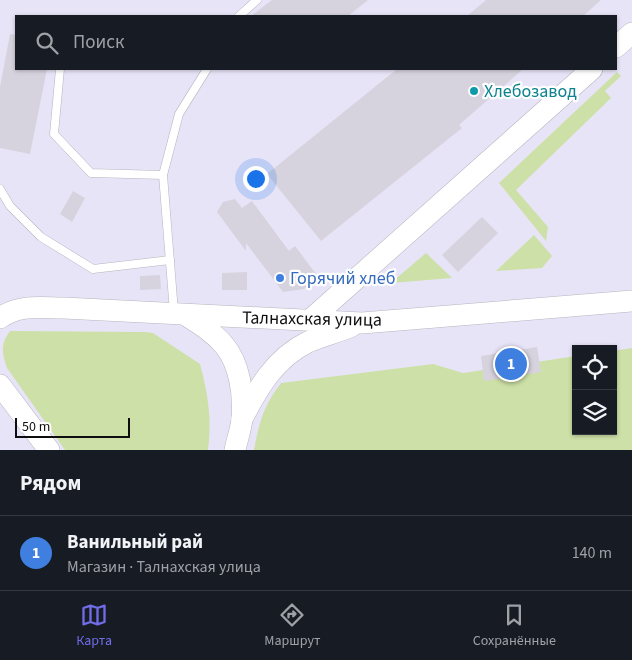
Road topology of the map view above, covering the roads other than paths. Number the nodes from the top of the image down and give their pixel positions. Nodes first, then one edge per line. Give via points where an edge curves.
1 (257, 0) edge
2 (240, 15) edge
3 (632, 33) edge
4 (617, 46) edge
5 (60, 70) edge
6 (206, 70) edge
7 (591, 70) edge
8 (163, 175) junction
9 (0, 189) edge
10 (170, 260) junction
11 (632, 301) edge
12 (180, 314) junction
13 (0, 318) edge
14 (310, 320) junction
15 (362, 323) junction
16 (0, 385) edge
17 (242, 419) junction
18 (49, 450) edge
19 (235, 450) edge

1 - 2 lane
3 - 4 main road
5 - 8 lane via 54,134 91,173
6 - 8 lane via 179,114
7 - 14 main road
8 - 10 lane
9 - 10 lane via 10,206 41,237 92,269
10 - 12 lane
11 - 15 main road, Талнахская улица
12 - 13 main road, Талнахская улица via 22,308
12 - 14 main road, Талнахская улица
12 - 17 main road via 210,331 235,362
14 - 15 main road, Талнахская улица
15 - 17 main road via 308,342 287,355 258,388
16 - 18 main road
17 - 19 main road

